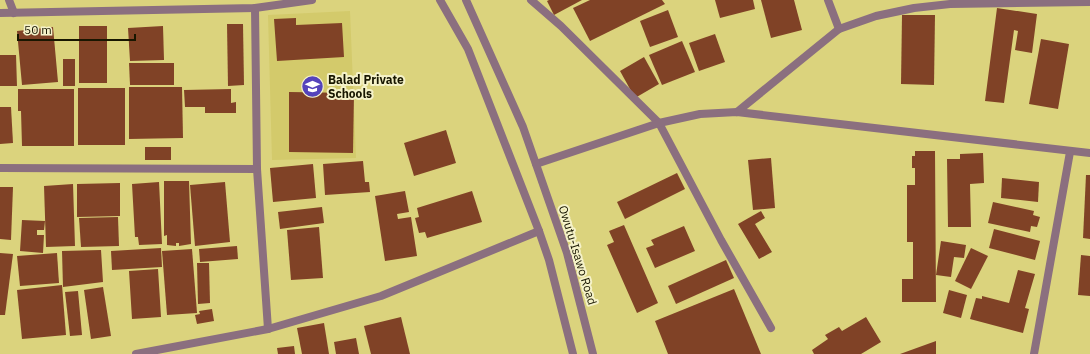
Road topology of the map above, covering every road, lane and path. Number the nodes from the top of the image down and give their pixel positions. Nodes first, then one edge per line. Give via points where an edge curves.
1 (9, 0) edge
2 (312, 0) edge
3 (440, 0) edge
4 (466, 0) edge
5 (531, 0) edge
6 (828, 0) edge
7 (1090, 2) edge
8 (255, 8) junction
9 (14, 13) junction
10 (0, 14) edge
11 (840, 29) junction
12 (736, 112) junction
13 (659, 123) junction
14 (1070, 152) junction
15 (1090, 153) edge
16 (536, 164) junction
17 (0, 168) edge
18 (256, 169) junction
19 (539, 231) junction
20 (771, 328) dead end
21 (268, 329) junction
22 (136, 354) edge
23 (573, 354) edge
24 (593, 354) edge
25 (1034, 354) edge

1 - 9 street
2 - 8 street
3 - 19 street via 468,50
4 - 16 street, Owutu-Isawo Road via 513,101
5 - 13 street via 561,26
6 - 11 street
7 - 11 street via 950,4 876,16
8 - 9 street
8 - 18 street
9 - 10 street
11 - 12 street
12 - 13 street via 700,114
12 - 14 street
13 - 16 street
13 - 20 street
14 - 15 street
14 - 25 street
16 - 24 street, Owutu-Isawo Road via 567,253
17 - 18 street
18 - 21 street
19 - 21 street via 381,296
19 - 23 street
21 - 22 street

